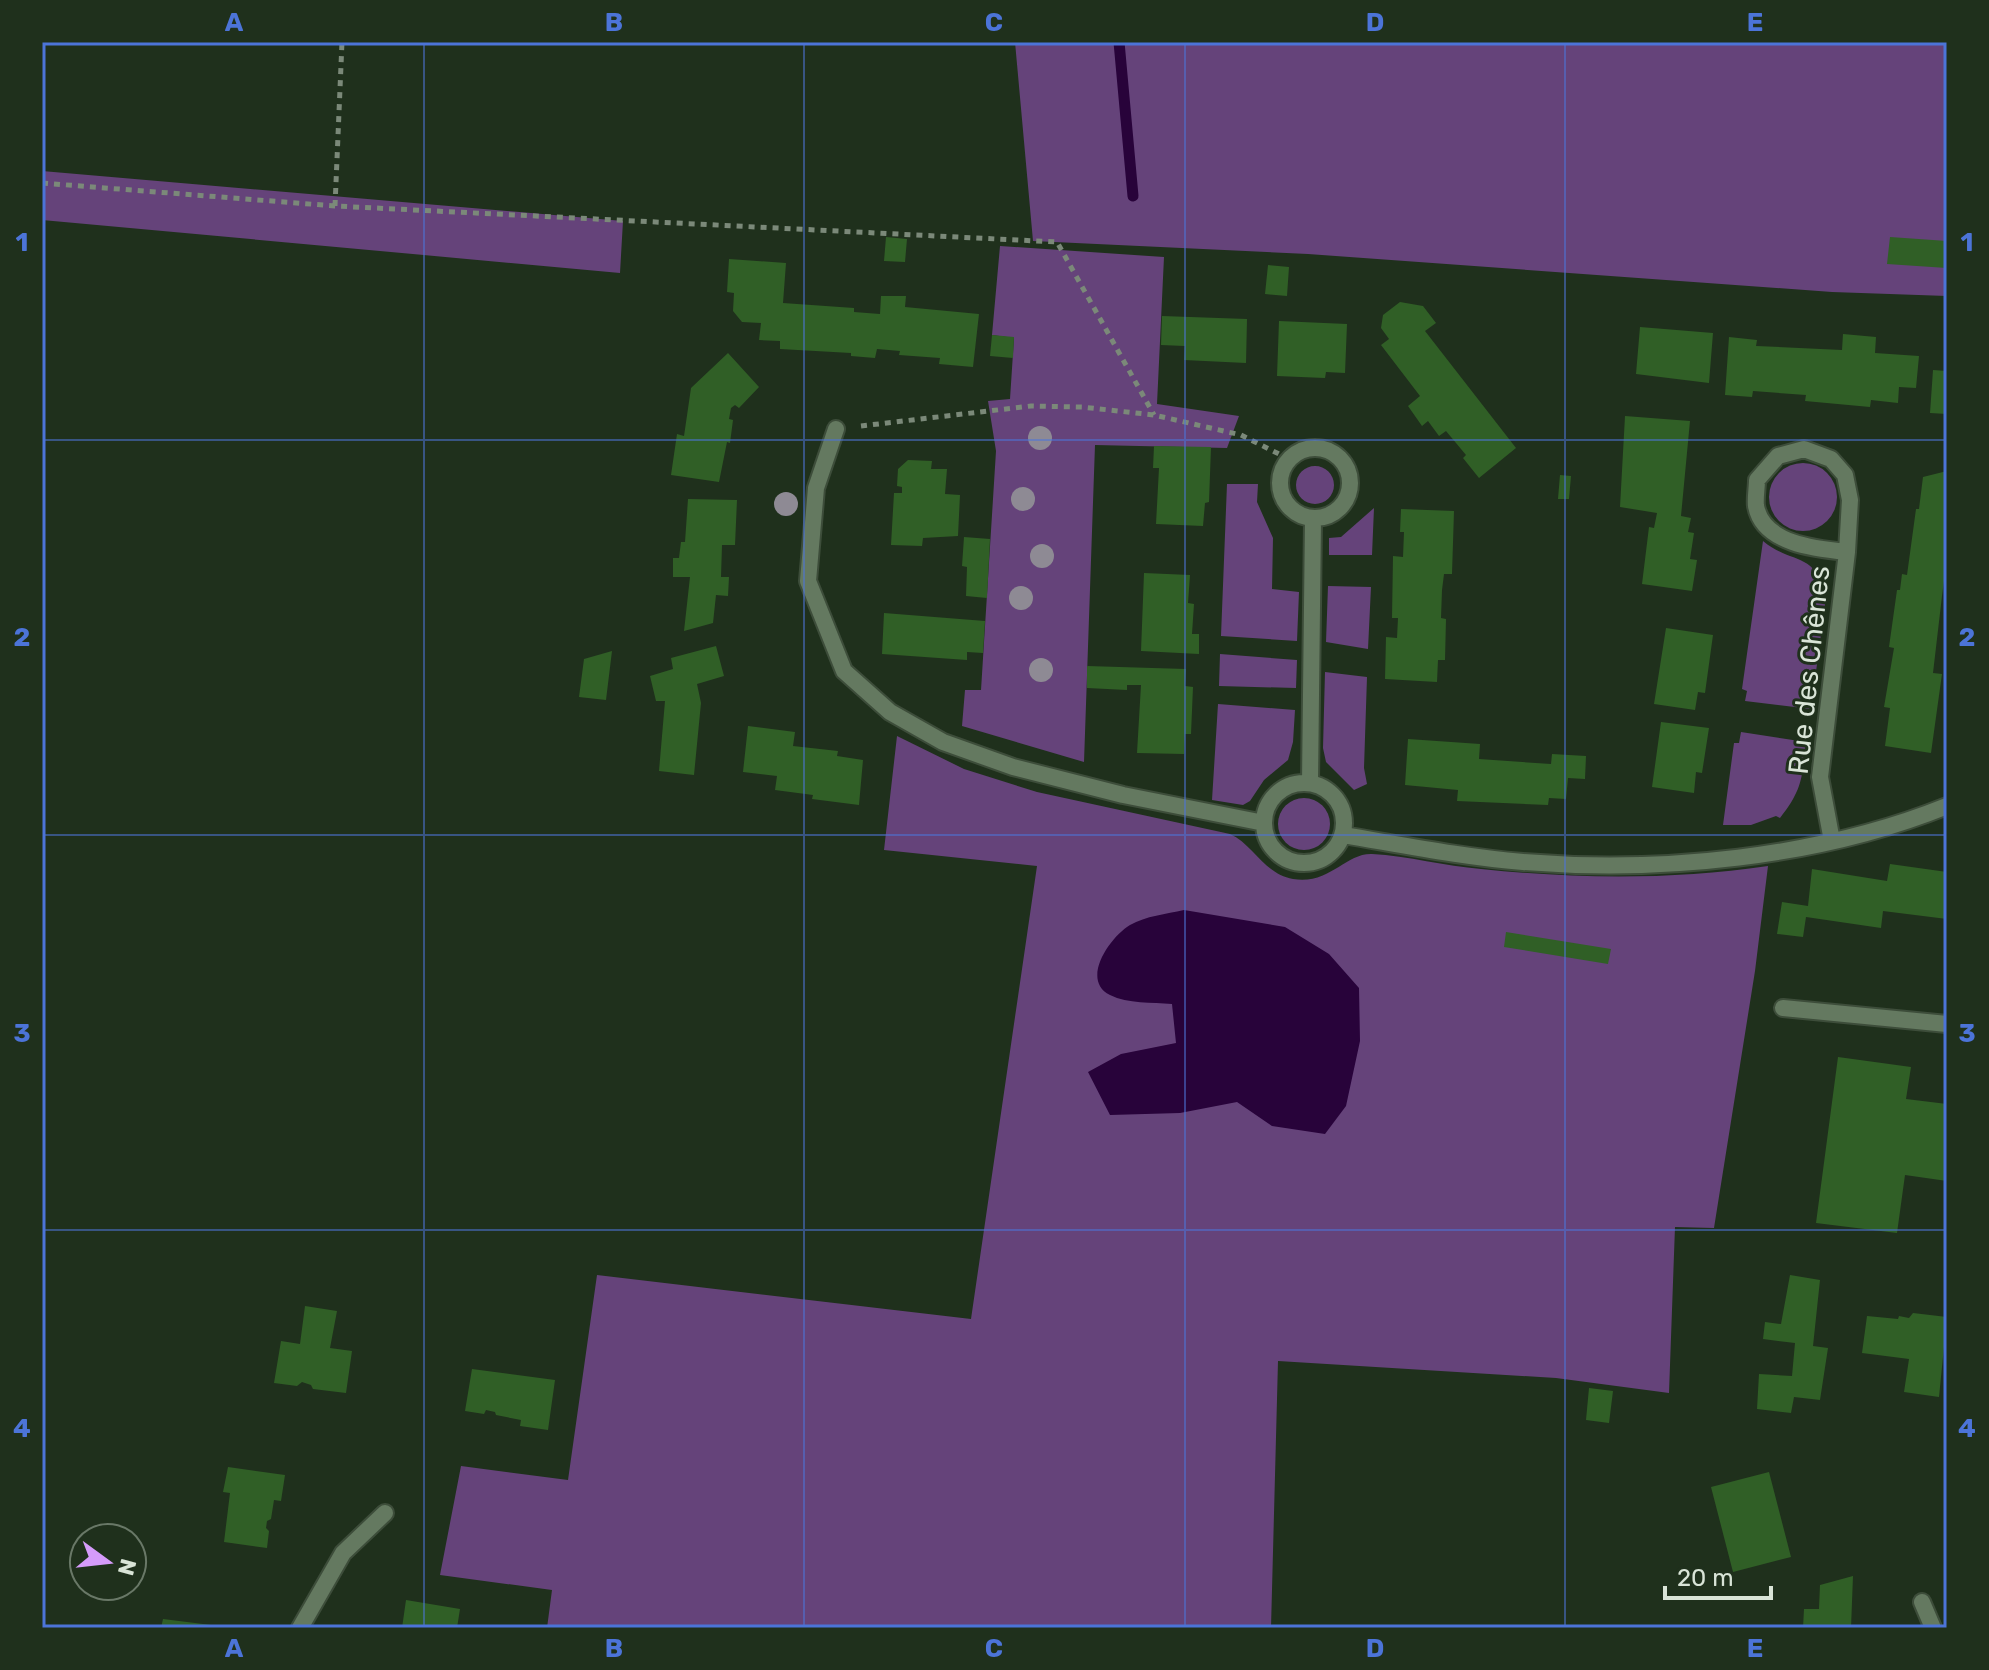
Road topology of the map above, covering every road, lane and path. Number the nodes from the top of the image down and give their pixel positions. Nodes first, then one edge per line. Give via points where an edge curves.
1 (342, 42) edge
2 (42, 183) edge
3 (335, 206) junction
4 (1154, 415) junction
5 (836, 429) joint
6 (1289, 459) junction
7 (1313, 519) junction
8 (1847, 552) junction
9 (1310, 783) junction
10 (1947, 806) edge
11 (1264, 823) junction
12 (1343, 835) junction
13 (1832, 841) junction
14 (1783, 1008) dead end
15 (1947, 1024) edge
16 (385, 1513) dead end
17 (1922, 1602) dead end
18 (300, 1628) edge
19 (1933, 1628) edge

1 - 3 path
2 - 3 path
3 - 4 path via 1057,242
4 - 5 path via 1031,406
4 - 6 path via 1241,435
5 - 11 street via 816,488 808,581 844,671 890,712 943,742 1013,767 1123,795
6 - 7 street via 1279,480 1284,502
6 - 7 street via 1321,448 1348,470 1344,504 1325,518
7 - 9 street
8 - 8 street, Rue des Chênes via 1850,500 1845,475 1831,459 1804,449 1778,456 1757,480 1756,507 1765,522 1775,534 1811,548
8 - 13 street, Rue des Chênes via 1820,777
9 - 11 street via 1283,788 1266,809
9 - 12 street via 1323,787 1342,808
10 - 13 street
11 - 12 street via 1280,856 1304,864 1328,856
12 - 13 street via 1525,862 1608,864 1776,854
14 - 15 street
16 - 18 street via 343,1553
17 - 19 street

